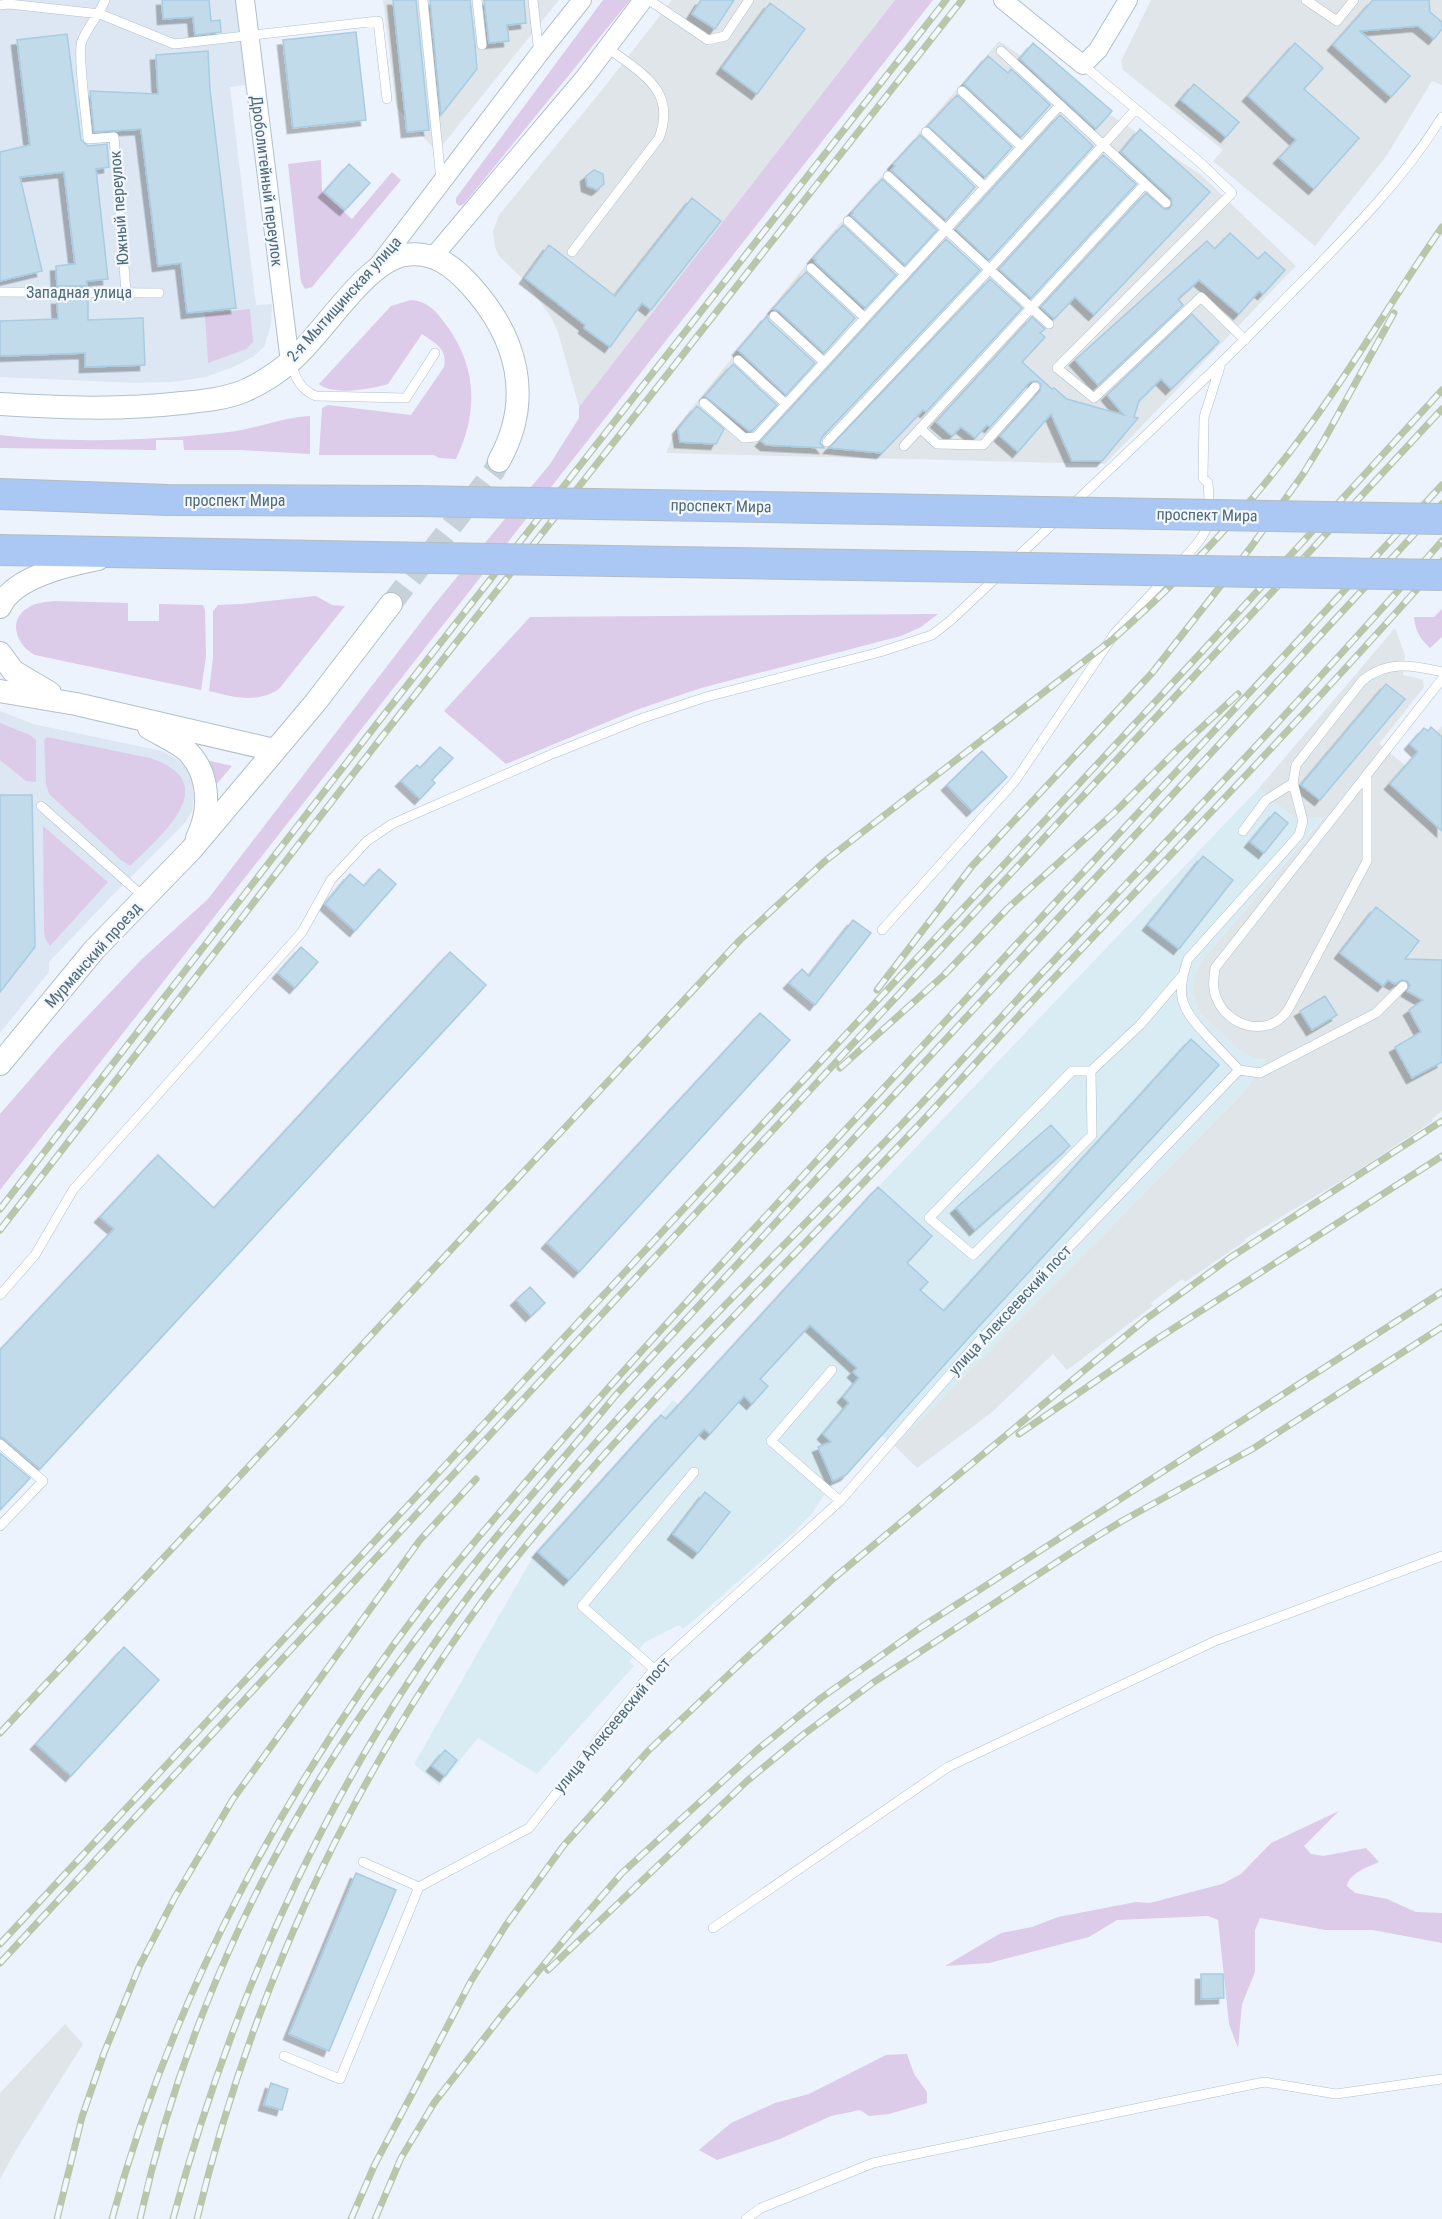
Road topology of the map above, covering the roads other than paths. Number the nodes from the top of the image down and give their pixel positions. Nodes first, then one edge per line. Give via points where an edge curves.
1 (105, 0) edge
2 (245, 0) edge
3 (423, 0) edge
4 (477, 0) edge
5 (533, 0) edge
6 (582, 0) edge
7 (643, 0) edge
8 (649, 0) edge
9 (749, 0) edge
10 (1003, 0) edge
11 (1128, 0) edge
12 (1306, 0) edge
13 (1354, 0) edge
14 (5, 3) edge
15 (100, 14) junction
16 (250, 37) junction
17 (482, 45) dead end
18 (608, 48) junction
19 (1001, 51) dead end
20 (539, 54) junction
21 (1083, 65) junction
22 (962, 91) dead end
23 (387, 99) dead end
24 (1060, 105) junction
25 (1136, 109) junction
26 (1442, 117) edge
27 (926, 132) dead end
28 (1103, 145) junction
29 (1022, 147) junction
30 (888, 176) dead end
31 (441, 182) junction
32 (1145, 184) junction
33 (985, 187) junction
34 (1166, 203) dead end
35 (848, 221) dead end
36 (946, 230) junction
37 (572, 252) dead end
38 (433, 257) junction
39 (810, 268) dead end
40 (375, 269) junction
41 (990, 269) junction
42 (905, 274) junction
43 (0, 292) edge
44 (126, 292) junction
45 (159, 292) dead end
46 (1030, 309) junction
47 (774, 316) dead end
48 (865, 318) junction
49 (1048, 324) dead end
50 (1245, 340) junction
51 (435, 353) dead end
52 (738, 360) dead end
53 (290, 362) junction
54 (824, 362) junction
55 (1221, 364) junction
56 (1035, 387) dead end
57 (0, 404) edge
58 (704, 404) dead end
59 (786, 404) junction
60 (920, 428) junction
61 (827, 442) dead end
62 (904, 446) dead end
63 (499, 461) tunnel mouth
64 (7, 493) edge
65 (1442, 519) edge
66 (0, 550) edge
67 (132, 554) junction
68 (1442, 575) edge
69 (391, 604) tunnel mouth
70 (0, 607) edge
71 (0, 653) edge
72 (1442, 672) edge
73 (1442, 679) edge
74 (0, 691) edge
75 (76, 704) junction
76 (124, 715) junction
77 (274, 750) junction
78 (1367, 774) junction
79 (1293, 783) junction
80 (41, 806) dead end
81 (1243, 831) dead end
82 (191, 850) junction
83 (145, 898) junction
84 (882, 930) dead end
85 (1182, 976) junction
86 (1403, 986) dead end
87 (0, 1064) edge
88 (1239, 1070) junction
89 (1091, 1071) junction
90 (0, 1295) edge
91 (832, 1370) dead end
92 (0, 1444) edge
93 (694, 1472) dead end
94 (840, 1501) junction
95 (0, 1526) edge
96 (1442, 1556) edge
97 (654, 1669) junction
98 (363, 1862) dead end
99 (420, 1887) junction
100 (713, 1928) dead end
101 (284, 2056) dead end
102 (1442, 2079) edge
103 (746, 2219) edge

1 - 15 lane
2 - 16 street, Дроболитейный переулок
3 - 31 lane
4 - 17 lane
5 - 20 lane
6 - 20 street, 2-я Мытищинская улица
7 - 18 street
8 - 9 lane via 708,40 725,36
10 - 21 street
11 - 21 street via 1098,50
12 - 13 lane via 1337,21
14 - 15 lane
15 - 16 lane via 174,44
15 - 44 lane, Южный переулок via 81,43 88,139 114,138
16 - 23 lane via 378,21
16 - 53 street, Дроболитейный переулок
18 - 37 lane via 650,80 659,92 664,123 659,138
18 - 38 street
19 - 24 lane
20 - 31 street, 2-я Мытищинская улица
21 - 25 lane
22 - 29 lane
24 - 28 lane
24 - 29 lane
25 - 28 lane
25 - 50 lane via 1232,193 1056,368 1094,398 1201,297
26 - 50 lane via 1351,232
27 - 33 lane
28 - 32 lane
28 - 41 lane
29 - 33 lane
30 - 36 lane
31 - 40 street, 2-я Мытищинская улица
32 - 34 lane
32 - 46 lane
33 - 36 lane
35 - 42 lane
36 - 41 lane
36 - 42 lane
38 - 40 street via 403,256
38 - 63 street via 447,262 475,290 512,348 518,408
39 - 48 lane
40 - 53 street, 2-я Мытищинская улица
41 - 46 lane
41 - 61 lane
42 - 48 lane
43 - 44 lane, Западная улица
44 - 45 lane, Западная улица
46 - 49 lane
46 - 60 lane
47 - 54 lane
48 - 54 lane
50 - 55 lane
51 - 53 lane via 406,398 316,396 301,386
52 - 59 lane
53 - 57 street, 2-я Мытищинская улица via 243,391 206,401 109,409
54 - 59 lane
55 - 84 lane via 1203,417 1203,478 1208,483 1210,517 1204,537 1115,633 1015,781
55 - 90 lane via 932,635 706,696 639,719 392,824 367,841 331,880 302,932 73,1190 35,1255
56 - 60 lane via 983,445 937,444
58 - 59 lane via 744,438 756,437
60 - 62 lane
64 - 65 main road, проспект Мира, bridge via 168,500
66 - 67 main road
67 - 68 main road, bridge
67 - 70 street via 89,561 32,579 9,594
69 - 77 street, Мурманский проезд
71 - 75 street via 13,671 27,681
72 - 79 lane via 1399,664 1371,674 1296,765
73 - 78 lane
74 - 75 street
75 - 76 street
76 - 77 street
76 - 82 street via 174,742 198,764 204,780 205,812
77 - 82 street, Мурманский проезд
78 - 78 lane via 1215,968 1216,997 1234,1019 1261,1027 1275,1024 1288,1010 1367,861
79 - 81 lane via 1266,800
79 - 85 lane via 1303,821 1299,835 1188,959
80 - 83 lane
82 - 83 street, Мурманский проезд
83 - 87 street, Мурманский проезд via 70,977
85 - 88 lane via 1181,997 1187,1015
85 - 89 lane via 1140,1025
86 - 88 lane via 1376,1013 1260,1073
88 - 94 lane, улица Алексеевский пост via 979,1341
89 - 89 lane via 1072,1071 929,1218 973,1255 1092,1135
91 - 94 lane via 771,1441
92 - 95 lane via 43,1481
93 - 97 lane via 582,1606
94 - 97 lane, улица Алексеевский пост
96 - 100 lane via 1215,1641 948,1767
97 - 99 lane, улица Алексеевский пост via 529,1828
98 - 99 lane
99 - 101 lane via 340,2079
102 - 103 lane via 1336,2094 1264,2082 873,2163 761,2208

